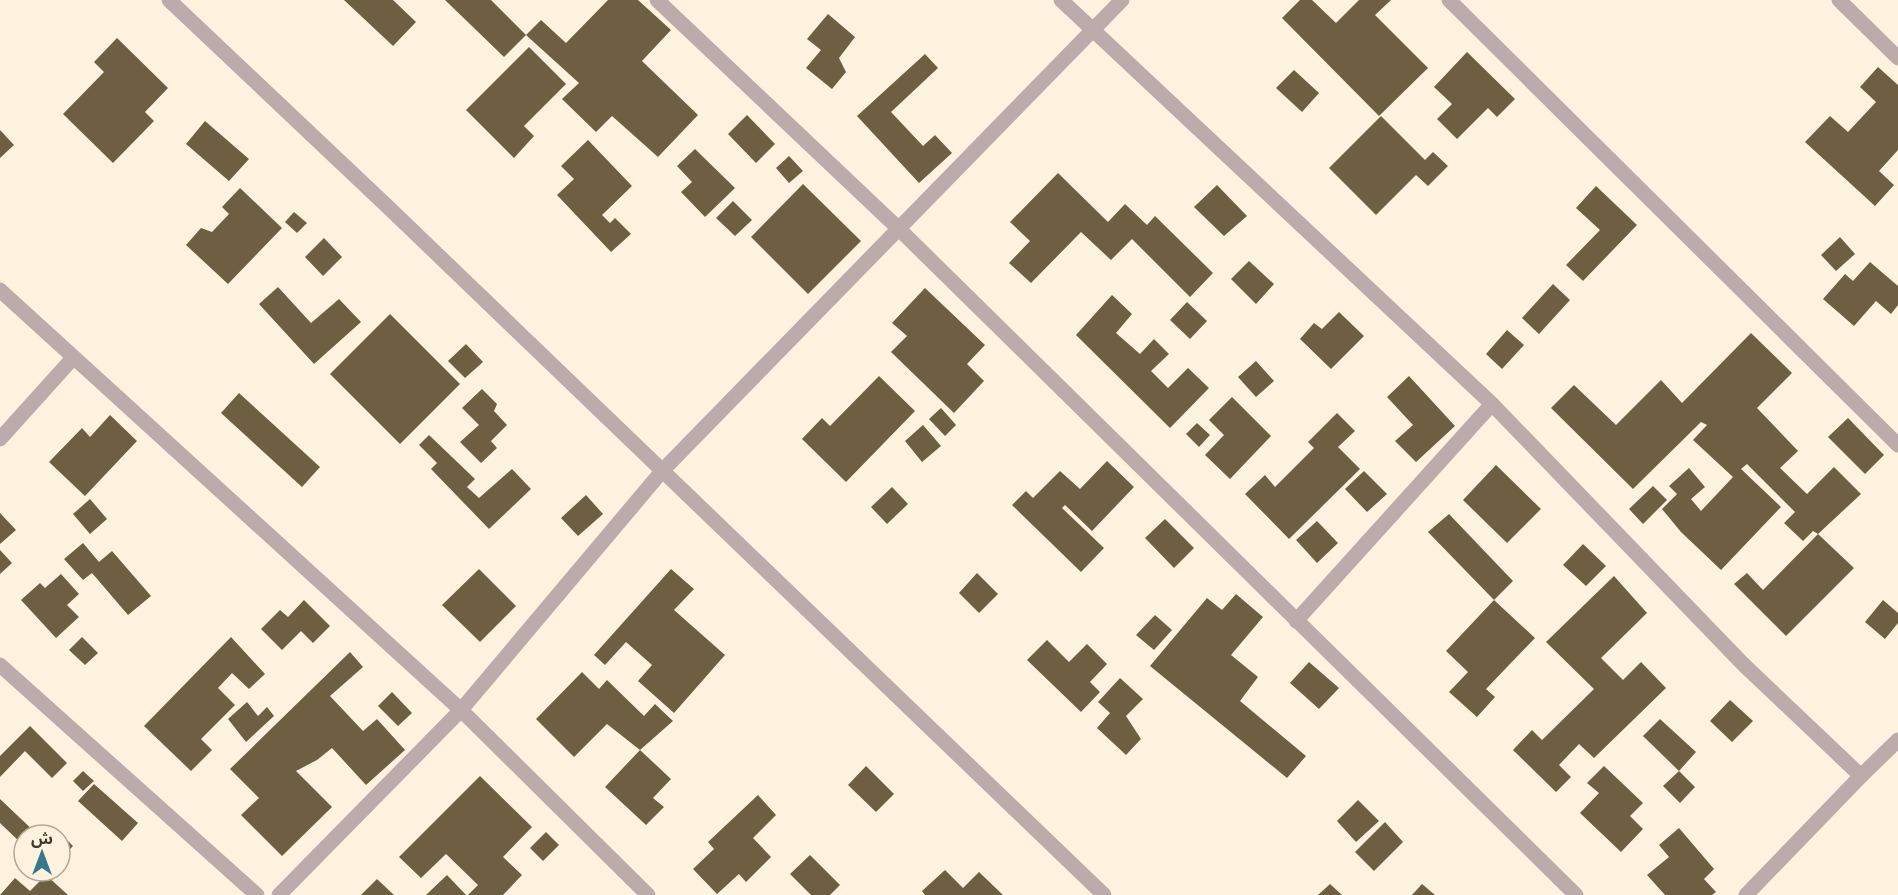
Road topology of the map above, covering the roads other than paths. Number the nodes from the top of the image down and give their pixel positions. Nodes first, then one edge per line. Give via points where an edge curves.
1 (169, 0) edge
2 (657, 0) edge
3 (1061, 0) edge
4 (1122, 0) edge
5 (1449, 0) edge
6 (1839, 0) edge
7 (1093, 30) junction
8 (1898, 58) edge
9 (899, 229) junction
10 (0, 290) edge
11 (73, 358) junction
12 (1492, 404) junction
13 (0, 439) edge
14 (1898, 445) edge
15 (663, 470) junction
16 (1296, 621) junction
17 (0, 665) edge
18 (461, 710) junction
19 (1898, 740) edge
20 (1860, 776) junction
21 (257, 895) edge
22 (279, 895) edge
23 (648, 895) edge
24 (1104, 895) edge
25 (1576, 895) edge
26 (1746, 895) edge

1 - 15 street
2 - 9 street
3 - 7 street
4 - 7 street
5 - 14 street
6 - 8 street
7 - 9 street
7 - 12 street
9 - 15 street
9 - 16 street
10 - 11 street
11 - 13 street
11 - 18 street
12 - 16 street
12 - 20 street via 1743,664
15 - 18 street
15 - 24 street
16 - 25 street
17 - 21 street
18 - 22 street
18 - 23 street
19 - 20 street
20 - 26 street

